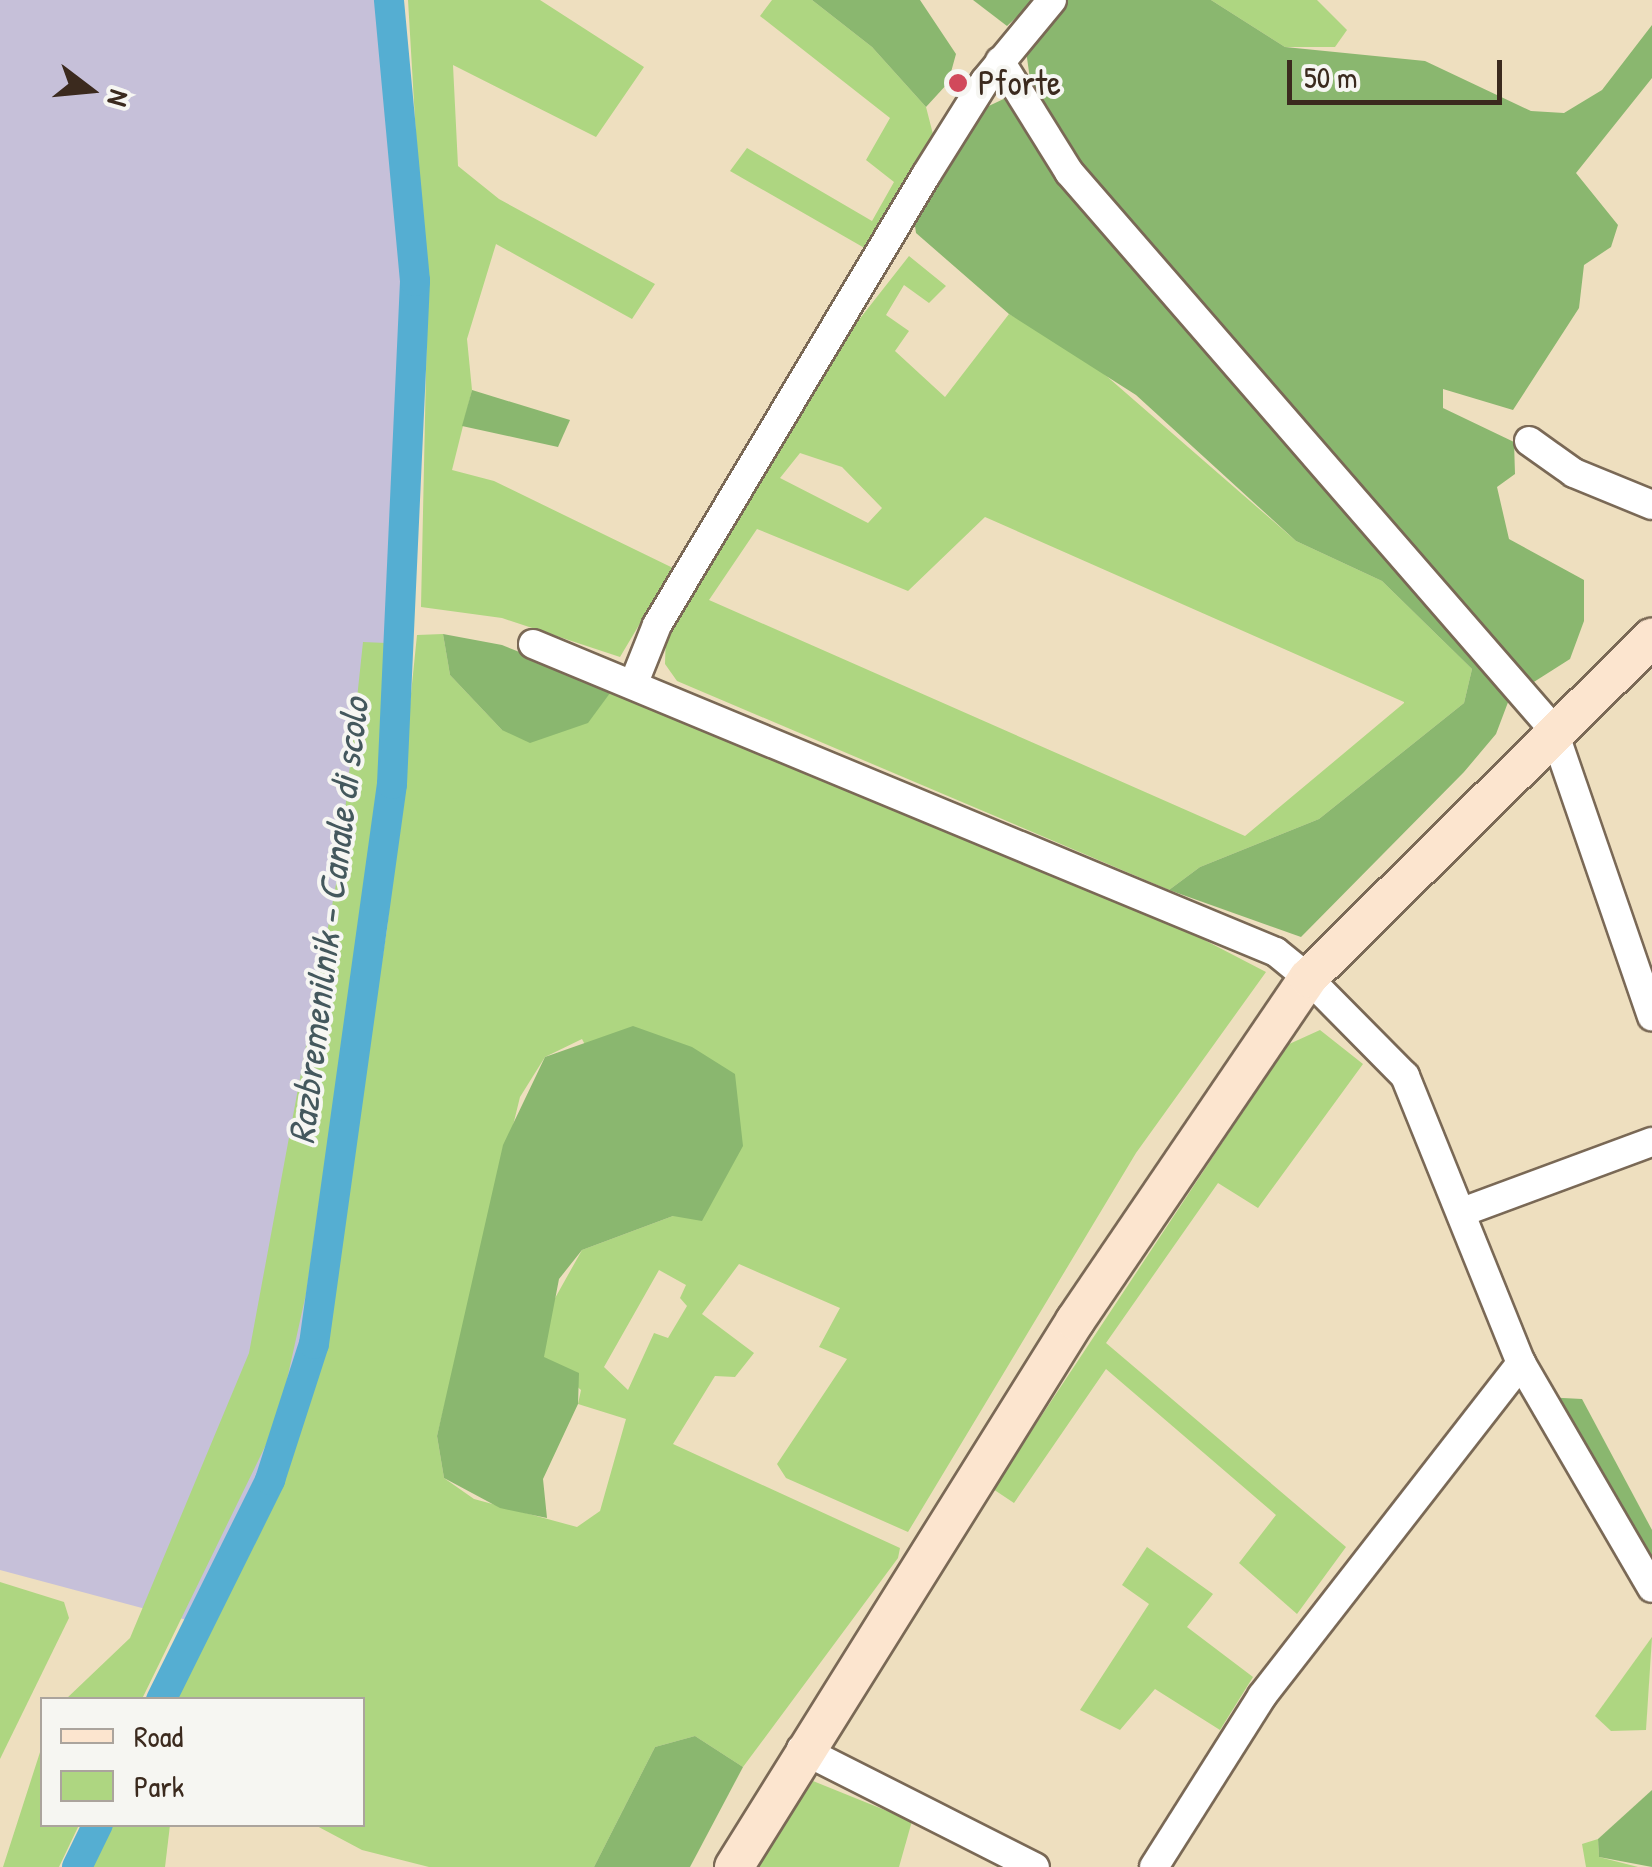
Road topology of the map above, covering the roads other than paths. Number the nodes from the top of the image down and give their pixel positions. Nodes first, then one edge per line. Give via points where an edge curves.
1 (1052, 0) edge
2 (1000, 61) junction
3 (1529, 441) dead end
4 (1652, 505) edge
5 (1652, 637) edge
6 (533, 644) dead end
7 (635, 680) junction
8 (1553, 729) junction
9 (1308, 978) junction
10 (1652, 1016) edge
11 (1652, 1142) edge
12 (1465, 1210) junction
13 (1522, 1362) junction
14 (1652, 1588) edge
15 (802, 1748) junction
16 (734, 1867) edge
17 (1035, 1867) edge
18 (1154, 1867) edge

1 - 2 street
2 - 7 street via 657,625
2 - 8 street via 1069,172
3 - 4 street via 1574,472
5 - 8 main road
6 - 7 street
7 - 9 street via 1276,952
8 - 9 main road
8 - 10 street
9 - 12 street via 1406,1076
9 - 15 main road via 1157,1195
11 - 12 street
12 - 13 street
13 - 14 street
13 - 18 street via 1262,1696
15 - 16 main road
15 - 17 street

